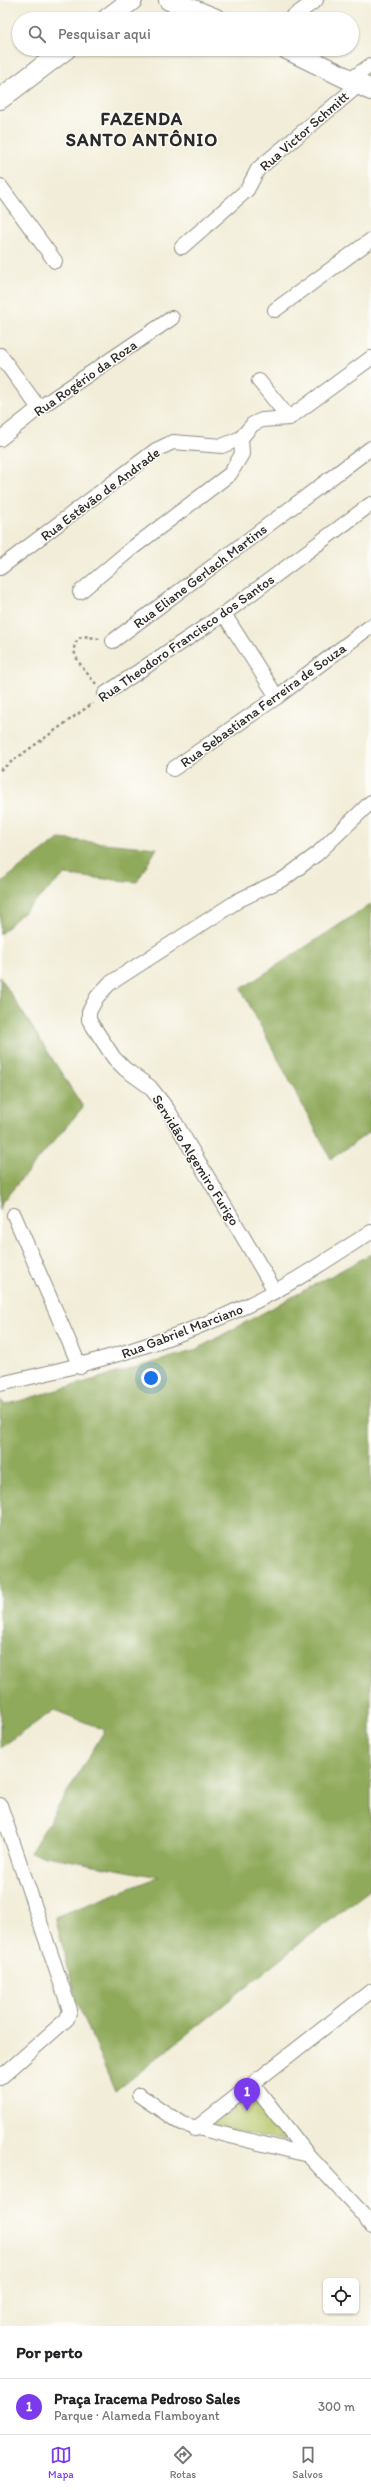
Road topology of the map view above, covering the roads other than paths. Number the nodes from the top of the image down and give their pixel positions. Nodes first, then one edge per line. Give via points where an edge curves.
1 (132, 0) edge
2 (169, 0) edge
3 (316, 0) edge
4 (116, 12) edge
5 (199, 12) edge
6 (300, 12) edge
7 (57, 56) edge
8 (302, 56) edge
9 (371, 65) edge
10 (361, 84) edge
11 (0, 99) edge
12 (0, 186) edge
13 (371, 240) edge
14 (182, 247) dead end
15 (55, 262) dead end
16 (275, 310) dead end
17 (172, 318) dead end
18 (0, 355) edge
19 (371, 358) edge
20 (259, 381) dead end
21 (39, 408) junction
22 (289, 418) junction
23 (240, 438) junction
24 (0, 439) edge
25 (371, 448) edge
26 (371, 504) edge
27 (0, 568) edge
28 (80, 592) dead end
29 (224, 614) junction
30 (371, 626) edge
31 (113, 641) road end
32 (105, 694) road end
33 (277, 697) junction
34 (173, 769) dead end
35 (371, 802) edge
36 (14, 1215) dead end
37 (371, 1232) edge
38 (275, 1291) junction
39 (80, 1367) junction
40 (0, 1384) edge
41 (0, 1805) edge
42 (370, 1993) edge
43 (0, 2078) edge
44 (253, 2084) junction
45 (139, 2095) dead end
46 (195, 2129) junction
47 (308, 2154) junction
48 (371, 2227) edge

1 - 4 street
2 - 5 street
3 - 6 street
7 - 11 street
8 - 10 street
9 - 10 street, Rua Victor Schmitt
10 - 14 street, Rua Victor Schmitt via 258,170 247,190
12 - 15 street
13 - 16 street
17 - 21 street, Rua Rogério da Roza
18 - 21 street
19 - 22 street
20 - 22 street
21 - 24 street, Rua Rogério da Roza
22 - 23 street, Rua Estêvão de Andrade via 262,420 253,424
23 - 27 street, Rua Estêvão de Andrade via 222,446 173,442 156,450
23 - 28 street via 242,454 230,474 131,549
25 - 31 street, Rua Eliane Gerlach Martins
26 - 29 street, Rua Theodoro Francisco dos Santos
29 - 32 street, Rua Theodoro Francisco dos Santos
29 - 33 street
30 - 33 street, Rua Sebastiana Ferreira de Souza
33 - 34 street, Rua Sebastiana Ferreira de Souza
35 - 38 street, Servidão Algemiro Furigo via 317,854 286,878 239,900 109,984 97,997 89,1012 89,1020 114,1058 150,1087 162,1102
36 - 39 street
37 - 38 street, Rua Gabriel Marciano
38 - 39 street, Rua Gabriel Marciano via 195,1329
39 - 40 street, Rua Gabriel Marciano
41 - 43 street via 70,2010 67,2020
42 - 44 street
44 - 46 street
44 - 47 street
45 - 46 street via 162,2112
46 - 47 street
47 - 48 street via 364,2215

